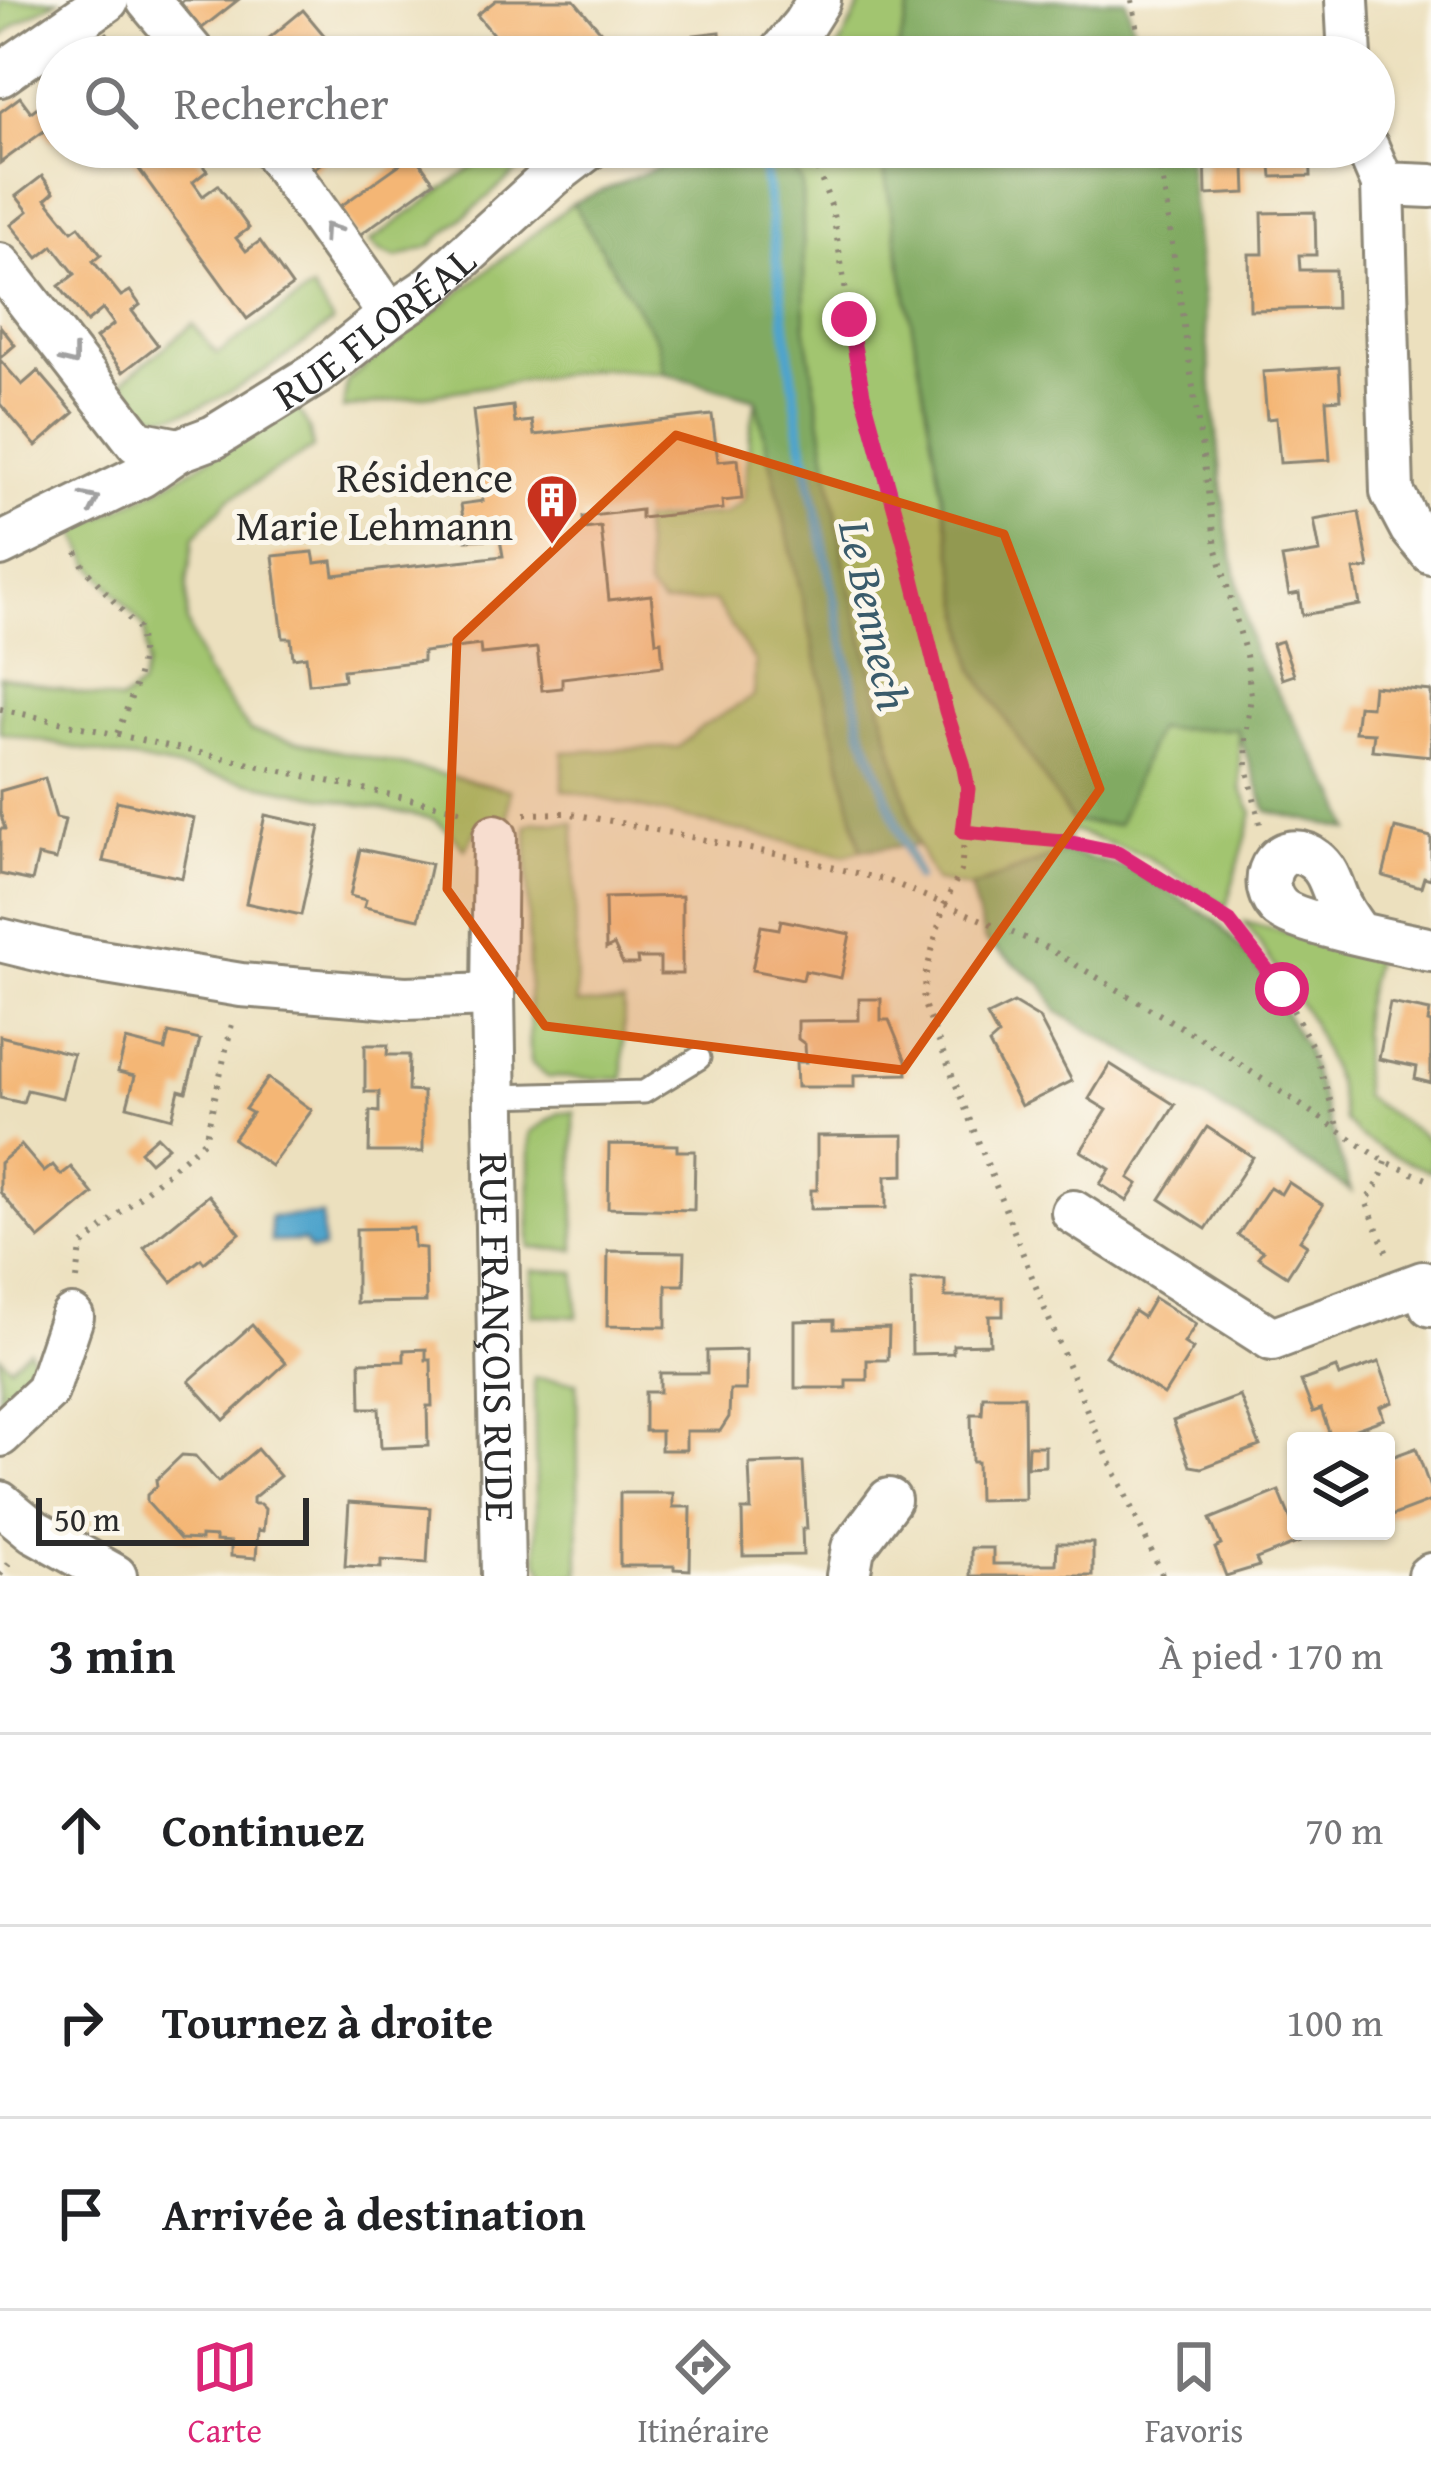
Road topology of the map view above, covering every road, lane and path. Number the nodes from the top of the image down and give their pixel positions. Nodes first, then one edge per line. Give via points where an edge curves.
1 (107, 0) edge
2 (148, 0) edge
3 (819, 0) edge
4 (1132, 0) edge
5 (1347, 0) edge
6 (56, 36) edge
7 (178, 36) edge
8 (794, 36) edge
9 (1139, 36) edge
10 (1348, 36) edge
11 (36, 50) edge
12 (0, 75) edge
13 (287, 168) edge
14 (562, 168) edge
15 (817, 168) edge
16 (1161, 168) edge
17 (1375, 168) edge
18 (1381, 168) edge
19 (1431, 186) edge
20 (0, 265) edge
21 (389, 315) junction
22 (179, 450) junction
23 (60, 516) junction
24 (0, 545) edge
25 (1431, 552) edge
26 (117, 734) dead end
27 (963, 832) junction
28 (495, 836) dead end
29 (1269, 870) joint
30 (944, 905) junction
31 (0, 940) edge
32 (1431, 950) edge
33 (241, 985) junction
34 (493, 995) junction
35 (699, 1058) dead end
36 (496, 1096) junction
37 (1339, 1129) junction
38 (1386, 1162) junction
39 (1431, 1181) edge
40 (1073, 1212) dead end
41 (81, 1247) dead end
42 (1416, 1298) edge
43 (72, 1317) dead end
44 (0, 1436) edge
45 (889, 1499) dead end
46 (0, 1503) edge
47 (115, 1576) edge
48 (503, 1576) edge
49 (848, 1576) edge
50 (1162, 1576) edge

1 - 6 street
2 - 7 street
3 - 8 street
4 - 9 path
5 - 10 street
11 - 12 street
21 -> 13 street
14 - 21 street, RUE FLORÉAL
15 - 27 path via 832,208 863,394 966,776
16 - 29 path via 1216,546 1246,655 1247,766
17 - 25 street via 1392,492
18 - 19 street
20 -> 22 street via 136,442
21 - 22 street, RUE FLORÉAL via 320,372
23 -> 22 street, RUE FLORÉAL
23 - 24 street, RUE FLORÉAL
23 - 26 path via 84,567 142,641
27 - 30 path via 961,871
27 - 37 path via 1117,852 1230,922 1282,989 1315,1052
28 - 34 street, RUE FRANÇOIS RUDE
29 - 32 street via 1278,906 1299,920
30 - 37 path via 1044,946
30 - 50 path via 923,1002
31 - 33 street
33 - 34 street via 406,998
33 - 41 path via 205,1141
34 - 36 street, RUE FRANÇOIS RUDE
35 - 36 lane, RUE FRANÇOIS RUDE via 644,1092
36 - 48 street, RUE FRANÇOIS RUDE
37 - 38 path
38 - 39 path
38 - 42 path via 1366,1202
40 - 42 street via 1272,1339
43 - 44 street via 47,1390
45 - 49 street via 853,1548
46 - 47 street

